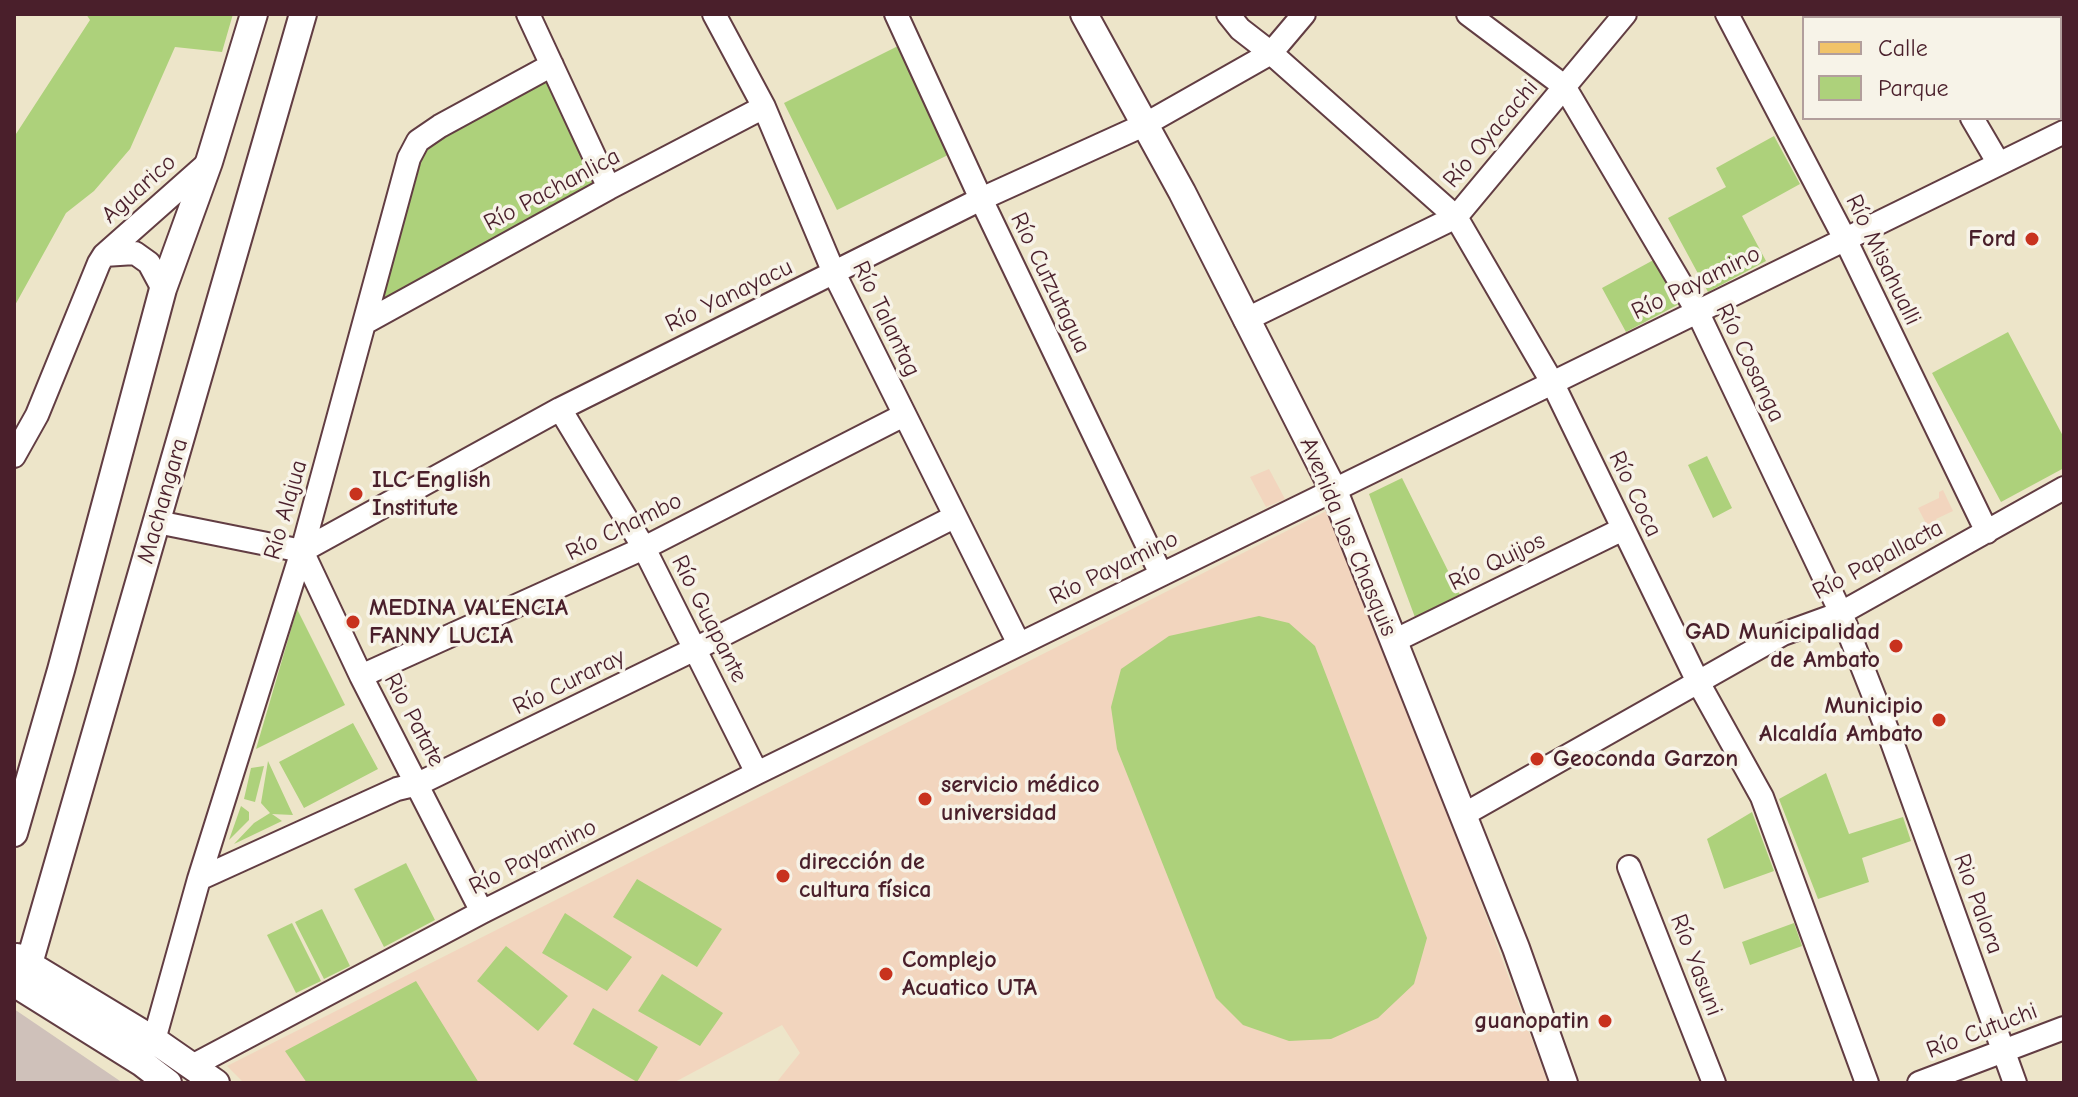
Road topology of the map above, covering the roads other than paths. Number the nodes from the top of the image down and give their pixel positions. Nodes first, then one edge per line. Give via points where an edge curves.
1 (254, 14) edge
2 (303, 14) edge
3 (528, 14) edge
4 (714, 14) edge
5 (896, 14) edge
6 (1084, 14) edge
7 (1228, 14) edge
8 (1304, 14) edge
9 (1468, 14) edge
10 (1625, 14) edge
11 (1727, 14) edge
12 (1271, 53) junction
13 (552, 65) junction
14 (1564, 86) junction
15 (764, 107) junction
16 (1973, 120) edge
17 (1144, 125) junction
18 (2064, 132) edge
19 (209, 162) junction
20 (1999, 164) junction
21 (609, 188) junction
22 (981, 199) junction
23 (1456, 217) junction
24 (1846, 241) junction
25 (104, 255) junction
26 (834, 273) junction
27 (163, 289) junction
28 (1697, 311) junction
29 (1245, 320) junction
30 (366, 322) junction
31 (1552, 382) junction
32 (560, 409) junction
33 (904, 415) junction
34 (14, 456) edge
35 (2064, 488) edge
36 (1334, 491) junction
37 (954, 517) junction
38 (157, 522) junction
39 (1623, 529) junction
40 (1987, 532) junction
41 (644, 548) junction
42 (302, 551) junction
43 (1161, 574) junction
44 (1841, 613) junction
45 (1394, 641) junction
46 (1019, 644) junction
47 (695, 649) junction
48 (361, 676) junction
49 (1698, 682) junction
50 (1892, 742) joint
51 (757, 773) junction
52 (418, 784) junction
53 (1463, 815) junction
54 (14, 833) edge
55 (1629, 867) dead end
56 (199, 879) junction
57 (482, 912) junction
58 (20, 972) edge
59 (2064, 1028) edge
60 (154, 1040) junction
61 (2004, 1051) junction
62 (194, 1065) junction
63 (168, 1083) edge
64 (216, 1083) edge
65 (1564, 1083) edge
66 (1714, 1083) edge
67 (1867, 1083) edge
68 (1919, 1083) edge
69 (2015, 1083) edge

1 - 19 street
2 - 38 street, Machangara
3 - 13 street
4 - 15 street, Río Talantag
5 - 22 street, Río Cutzutagua
6 - 17 street, Avenida los Chasquis
7 - 12 street, Río Coca
8 - 12 street, Río Yanayacu
9 - 14 street, Río Cosanga
10 - 14 street, Río Oyacachi
11 - 24 street, Río Misahualli
12 - 17 street, Río Yanayacu
12 - 23 street, Río Coca
13 - 21 street
13 - 30 street, Río Alajua via 418,141
14 - 23 street, Río Oyacachi
14 - 28 street, Río Cosanga
15 - 21 street, Río Pachanlica
15 - 26 street, Río Talantag
16 - 20 street
17 - 22 street, Río Yanayacu
17 - 29 street, Avenida los Chasquis
18 - 20 street, Río Payamino
19 - 25 street, Aguarico
19 - 27 street
20 - 24 street, Río Payamino
21 - 30 street, Río Pachanlica
22 - 26 street, Río Yanayacu
22 - 43 street, Río Cutzutagua
23 - 29 street, Río Oyacachi
23 - 31 street, Río Coca
24 - 28 street, Río Payamino
24 - 40 street, Río Misahualli
25 - 27 street, Aguarico via 135,253 149,263
25 - 34 street, Aguarico via 37,415
26 - 32 street, Río Yanayacu
26 - 33 street, Río Talantag
27 - 54 street
28 - 31 street, Río Payamino
28 - 44 street, Río Cosanga
29 - 36 street, Avenida los Chasquis
30 - 42 street, Río Alajua
31 - 36 street, Río Payamino
31 - 39 street, Río Coca
32 - 41 street, Río Guapante
32 - 42 street, Río Yanayacu
33 - 37 street, Río Talantag
33 - 41 street, Río Chambo
35 - 40 street, Río Papallacta
36 - 43 street, Río Payamino
36 - 45 street, Avenida los Chasquis
37 - 46 street, Río Talantag
37 - 47 street, Río Curaray
38 - 42 street
38 - 58 street, Machangara
39 - 45 street, Río Quijos
39 - 49 street, Río Coca
40 - 44 street, Río Papallacta
41 - 47 street, Río Guapante
41 - 48 street, Río Chambo
42 - 48 street, Rio Patate
42 - 56 street, Río Alajua
43 - 46 street, Río Payamino
44 - 49 street, Río Papallacta via 1783,634
44 - 50 street, Río Cosanga
45 - 53 street, Avenida los Chasquis
46 - 51 street, Río Payamino
47 - 51 street, Río Guapante
47 - 52 street, Río Curaray
48 - 52 street, Rio Patate
49 - 53 street, Río Papallacta
49 - 67 street, Río Coca via 1762,797
50 - 61 street, Rio Palora
51 - 57 street, Río Payamino
52 - 56 street, Río Curaray
52 - 57 street, Rio Patate
53 - 65 street, Avenida los Chasquis
55 - 66 street, Río Yasuni
56 - 60 street, Río Alajua
57 - 62 street, Río Payamino
58 - 60 street
58 - 63 street
59 - 61 street, Río Cutuchi
60 - 62 street
61 - 68 street, Río Cutuchi
61 - 69 street, Rio Palora
62 - 64 street

